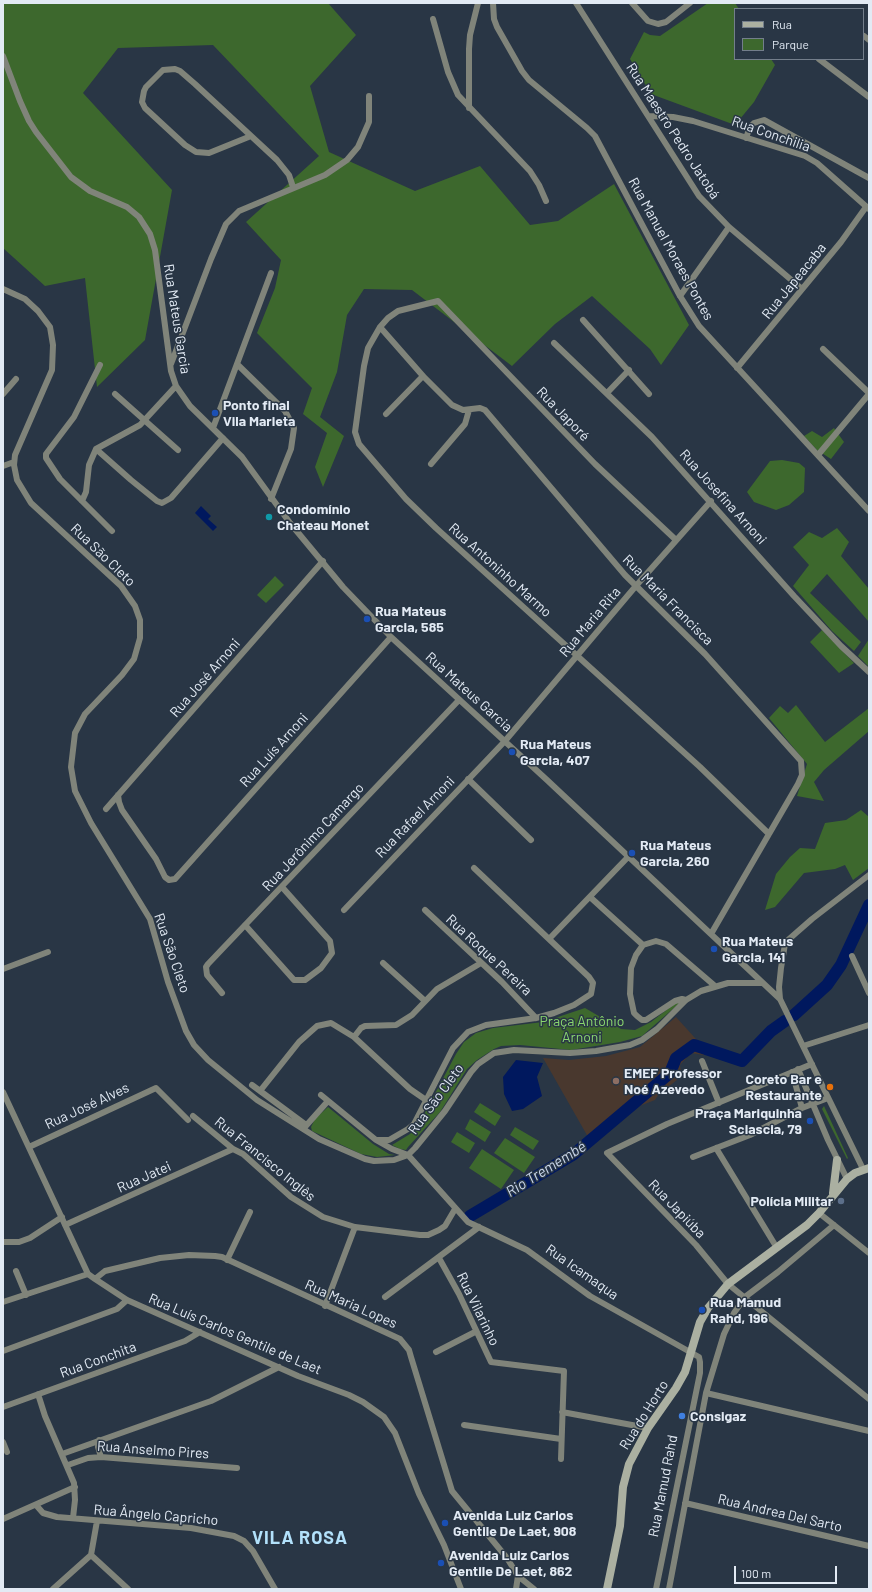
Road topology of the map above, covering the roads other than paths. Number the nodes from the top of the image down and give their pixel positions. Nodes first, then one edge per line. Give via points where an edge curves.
1 (478, 3) edge
2 (493, 3) edge
3 (576, 3) edge
4 (632, 3) edge
5 (690, 3) edge
6 (433, 19) dead end
7 (3, 56) edge
8 (820, 60) edge
9 (369, 96) dead end
10 (869, 97) edge
11 (469, 108) junction
12 (649, 116) junction
13 (251, 136) junction
14 (746, 138) junction
15 (869, 178) edge
16 (293, 187) junction
17 (546, 201) dead end
18 (868, 208) edge
19 (729, 227) junction
20 (272, 273) dead end
21 (3, 289) edge
22 (802, 289) junction
23 (680, 296) junction
24 (438, 301) joint
25 (584, 320) dead end
26 (380, 327) junction
27 (554, 342) dead end
28 (823, 349) dead end
29 (236, 364) junction
30 (100, 365) dead end
31 (170, 365) junction
32 (737, 368) junction
33 (629, 370) junction
34 (423, 376) junction
35 (16, 379) dead end
36 (176, 386) junction
37 (607, 393) junction
38 (869, 393) edge
39 (3, 394) edge
40 (115, 394) dead end
41 (649, 394) dead end
42 (469, 410) junction
43 (386, 414) dead end
44 (146, 421) junction
45 (212, 428) junction
46 (222, 438) junction
47 (96, 449) junction
48 (178, 450) dead end
49 (818, 455) junction
50 (14, 462) junction
51 (431, 464) dead end
52 (3, 466) edge
53 (271, 499) junction
54 (82, 501) junction
55 (711, 501) junction
56 (869, 511) edge
57 (112, 531) dead end
58 (676, 540) junction
59 (323, 561) junction
60 (635, 587) junction
61 (391, 637) junction
62 (577, 656) junction
63 (869, 672) edge
64 (459, 700) junction
65 (505, 741) junction
66 (468, 779) junction
67 (118, 795) junction
68 (106, 809) dead end
69 (769, 834) junction
70 (531, 840) dead end
71 (629, 856) junction
72 (474, 868) dead end
73 (869, 875) edge
74 (282, 887) junction
75 (590, 897) junction
76 (344, 910) dead end
77 (425, 910) dead end
78 (245, 925) junction
79 (711, 934) junction
80 (550, 938) junction
81 (643, 945) junction
82 (48, 952) dead end
83 (852, 956) dead end
84 (383, 963) dead end
85 (481, 963) junction
86 (3, 969) edge
87 (762, 983) junction
88 (715, 986) junction
89 (222, 993) dead end
90 (869, 993) edge
91 (686, 1000) junction
92 (780, 1000) junction
93 (425, 1001) junction
94 (536, 1018) junction
95 (869, 1025) edge
96 (354, 1037) junction
97 (804, 1046) junction
98 (702, 1061) dead end
99 (812, 1064) junction
100 (795, 1071) junction
101 (252, 1085) dead end
102 (156, 1088) joint
103 (260, 1091) junction
104 (3, 1092) edge
105 (321, 1095) dead end
106 (828, 1098) junction
107 (426, 1100) junction
108 (328, 1101) junction
109 (719, 1103) junction
110 (813, 1105) junction
111 (802, 1108) junction
112 (305, 1127) junction
113 (376, 1140) junction
114 (29, 1147) junction
115 (716, 1148) junction
116 (233, 1149) junction
117 (408, 1155) junction
118 (693, 1157) dead end
119 (837, 1160) junction
120 (866, 1169) edge
121 (847, 1179) junction
122 (833, 1196) junction
123 (455, 1209) junction
124 (250, 1212) dead end
125 (819, 1213) junction
126 (62, 1217) junction
127 (65, 1225) junction
128 (834, 1225) junction
129 (354, 1227) junction
130 (479, 1227) junction
131 (3, 1242) edge
132 (777, 1248) junction
133 (869, 1253) edge
134 (439, 1258) junction
135 (228, 1260) junction
136 (16, 1271) dead end
137 (88, 1274) junction
138 (95, 1279) junction
139 (728, 1284) junction
140 (26, 1295) junction
141 (385, 1296) dead end
142 (745, 1297) junction
143 (127, 1300) junction
144 (3, 1302) edge
145 (325, 1306) junction
146 (200, 1332) junction
147 (475, 1332) junction
148 (3, 1351) edge
149 (691, 1351) junction
150 (436, 1352) dead end
151 (279, 1367) junction
152 (706, 1393) junction
153 (38, 1394) junction
154 (869, 1399) edge
155 (3, 1407) edge
156 (562, 1412) junction
157 (464, 1425) dead end
158 (648, 1428) junction
159 (869, 1431) edge
160 (561, 1439) junction
161 (99, 1440) junction
162 (3, 1442) edge
163 (7, 1452) dead end
164 (62, 1454) junction
165 (101, 1457) junction
166 (561, 1459) dead end
167 (68, 1465) junction
168 (237, 1468) dead end
169 (75, 1487) junction
170 (685, 1503) junction
171 (36, 1505) junction
172 (73, 1518) junction
173 (3, 1519) edge
174 (97, 1521) junction
175 (869, 1546) edge
176 (91, 1554) junction
177 (518, 1576) junction
178 (52, 1589) edge
179 (128, 1589) edge
180 (275, 1589) edge
181 (461, 1589) edge
182 (516, 1589) edge
183 (534, 1589) edge
184 (607, 1589) edge
185 (656, 1589) edge
186 (670, 1589) edge

1 - 11 street via 470,35
2 - 23 street, Rua Manuel Moraes Pontes via 494,19 522,72 595,136
3 - 12 street, Rua Maestro Pedro Jatobá
4 - 5 street via 648,21 658,24 666,22
6 - 11 street via 442,55 454,87
7 - 31 street, Rua Mateus Garcia via 29,121 71,177 90,191 127,207 139,217 150,234 155,250
8 - 10 street
9 - 16 street via 369,122 358,148 336,169
11 - 17 street via 530,171
12 - 14 street, Rua Conchilia via 693,121
12 - 19 street, Rua Maestro Pedro Jatobá via 699,196
13 - 13 street via 180,71 163,70 144,91 142,102 145,108 196,152 209,153
13 - 16 street via 286,170
14 - 15 street via 750,127 764,120
14 - 18 street, Rua Conchilia via 805,156
16 - 31 street via 240,211 226,224
18 - 22 street, Rua Japeacaba
19 - 22 street, Rua Maestro Pedro Jatobá
19 - 23 street
20 - 29 street
21 - 50 street via 25,299 43,318 50,327 54,354 52,370
22 - 32 street, Rua Japeacaba
23 - 32 street, Rua Manuel Moraes Pontes via 699,326
24 - 26 street, Rua Antoninho Marmo via 398,311
24 - 58 street, Rua Japoré via 595,464
25 - 33 street
26 - 34 street, Rua Maria Francisca
26 - 62 street, Rua Antoninho Marmo via 368,348 364,366 355,432 357,441 416,509
27 - 37 street, Rua Josefina Arnoni
28 - 38 street
29 - 45 street
29 - 53 street via 285,411 294,428 291,449
30 - 54 street via 74,417 46,456 60,479
31 - 36 street, Rua Mateus Garcia
32 - 49 street, Rua Manuel Moraes Pontes
33 - 37 street
33 - 41 street
34 - 42 street, Rua Maria Francisca via 452,405
34 - 43 street
35 - 39 street
36 - 44 street
36 - 45 street, Rua Mateus Garcia via 190,406
37 - 55 street, Rua Josefina Arnoni
38 - 49 street
40 - 44 street
42 - 51 street via 465,424
42 - 60 street, Rua Maria Francisca via 485,410
44 - 47 street
44 - 48 street
45 - 46 street, Rua Mateus Garcia
46 - 47 street via 171,498 162,503
46 - 53 street, Rua Mateus Garcia via 242,457
47 - 54 street via 88,465 86,492
49 - 56 street, Rua Manuel Moraes Pontes
50 - 52 street
50 - 112 street, Rua São Cleto via 17,480 31,503 116,580 133,602 140,620 140,638 134,659 85,714 75,733 71,768 75,791 150,919 168,982 186,1031 194,1045 238,1086
53 - 59 street, Rua Mateus Garcia
54 - 57 street
55 - 58 street, Rua Maria Rita
55 - 63 street, Rua Josefina Arnoni via 794,596
58 - 60 street, Rua Maria Rita
59 - 61 street, Rua Mateus Garcia via 343,587
59 - 67 street, Rua José Arnoni
60 - 62 street, Rua Maria Rita
60 - 69 street, Rua Maria Francisca via 705,654 801,761 802,775
61 - 64 street, Rua Mateus Garcia
61 - 67 street, Rua Luís Arnoni via 175,879 169,880 165,877 156,859 122,810
62 - 65 street, Rua Maria Rita
62 - 69 street, Rua Antoninho Marmo via 700,767
64 - 65 street, Rua Mateus Garcia
64 - 74 street, Rua Jerônimo Camargo
65 - 66 street, Rua Rafael Arnoni
65 - 71 street, Rua Mateus Garcia
66 - 70 street
66 - 76 street, Rua Rafael Arnoni
67 - 68 street, Rua José Arnoni
69 - 79 street, Rua Maria Francisca
71 - 75 street
71 - 79 street, Rua Mateus Garcia
72 - 80 street
73 - 92 street via 812,919 785,944 779,987
74 - 78 street, Rua Jerônimo Camargo
74 - 78 street via 330,941 332,953 321,968 305,980 294,980
75 - 80 street
75 - 81 street
77 - 85 street, Rua Roque Pereira
78 - 89 street, Rua Jerônimo Camargo via 206,967 207,975
79 - 87 street, Rua Mateus Garcia
80 - 94 street via 589,976 593,989 587,998 574,1005
81 - 88 street via 656,941 666,944
81 - 91 street via 631,968 630,994 634,1013 642,1020 646,1020 675,1001
82 - 86 street
83 - 90 street
84 - 93 street
85 - 93 street via 444,984
85 - 94 street, Rua Roque Pereira via 524,1003
87 - 88 street, Rua São Cleto via 728,983
87 - 92 street, Rua Mateus Garcia
88 - 91 street, Rua São Cleto
91 - 117 street, Rua São Cleto via 657,1029 630,1045 570,1053 514,1050 494,1053 471,1072 445,1112
92 - 97 street, Rua Mateus Garcia
93 - 96 street via 396,1025 365,1026
94 - 107 street via 486,1025 468,1032 453,1048
95 - 97 street
96 - 103 street via 331,1023 317,1026 299,1042
96 - 107 street via 410,1089
97 - 99 street, Rua Mateus Garcia
98 - 109 street
99 - 100 street
99 - 106 street, Rua Mateus Garcia
100 - 109 street
100 - 110 street
100 - 111 street
101 - 103 street, Rua São Cleto
102 - 114 street, Rua José Alves
102 - 116 street, Rua Francisco Inglês via 190,1118
103 - 112 street, Rua São Cleto
104 - 114 street, Rua Luís Carlos Gentile de Laet
105 - 108 street
106 - 110 street
106 - 120 street, Rua Mateus Garcia
107 - 113 street via 420,1116 408,1129 389,1140
108 - 112 street
108 - 113 street
109 - 139 street, Rua Japiúba via 607,1152 696,1245
110 - 111 street
110 - 119 street
111 - 115 street via 750,1135
112 - 117 street, Rua São Cleto via 342,1150 365,1159 385,1161
113 - 117 street via 392,1150
114 - 126 street, Rua Luís Carlos Gentile de Laet
115 - 118 street
115 - 132 street
116 - 127 street, Rua Jatei
116 - 129 street, Rua Francisco Inglês via 243,1154 272,1182 304,1207
117 - 123 street, Rua Icamaqua
119 - 121 street
119 - 122 main road
120 - 121 main road
121 - 122 main road
122 - 125 main road
123 - 129 street, Rua Francisco Inglês via 445,1226 428,1234
123 - 130 street, Rua Icamaqua via 468,1222
124 - 135 street
125 - 128 street
125 - 132 main road
126 - 127 street, Rua Luís Carlos Gentile de Laet
126 - 131 street via 30,1238 19,1242
127 - 137 street, Rua Luís Carlos Gentile de Laet
128 - 133 street
128 - 142 street, Rua Mamud Rahd
129 - 145 street
130 - 134 street
130 - 149 street, Rua Icamaqua via 527,1250 590,1296
132 - 139 main road
134 - 141 street
134 - 147 street, Rua Vilarinho via 459,1294
135 - 138 street, Rua Maria Lopes via 209,1254 172,1256 105,1271
135 - 145 street, Rua Maria Lopes
136 - 140 street
137 - 138 street, Rua Luís Carlos Gentile de Laet
137 - 140 street
138 - 143 street, Rua Luís Carlos Gentile de Laet
139 - 142 street
139 - 149 main road via 706,1311
140 - 144 street
142 - 152 street, Rua Mamud Rahd via 724,1334
142 - 154 street
143 - 146 street, Rua Luís Carlos Gentile de Laet
143 - 148 street via 117,1309
145 - 177 street, Rua Maria Lopes via 395,1336 409,1350 452,1491 504,1553
146 - 151 street, Rua Luís Carlos Gentile de Laet
146 - 153 street, Rua Conchita via 185,1341
147 - 150 street
147 - 156 street, Rua Vilarinho via 493,1363 564,1371
149 - 158 main road, Rua do Horto via 690,1362 676,1388
149 - 185 street, Rua Mamud Rahd via 699,1357 700,1373
151 - 161 street via 211,1401
151 - 181 street, Rua Luís Carlos Gentile de Laet via 363,1402 391,1425
152 - 159 street
152 - 170 street, Rua Mamud Rahd
153 - 155 street, Rua Conchita
153 - 164 street
156 - 158 street
156 - 160 street
157 - 160 street
158 - 184 main road, Rua do Horto via 625,1478 620,1526
160 - 166 street
161 - 164 street
161 - 165 street
162 - 163 street
164 - 167 street
165 - 167 street, Rua Anselmo Pires via 88,1458
165 - 168 street, Rua Anselmo Pires
167 - 169 street
169 - 171 street
169 - 172 street
170 - 175 street, Rua Andrea Del Sarto
170 - 186 street, Rua Mamud Rahd
171 - 172 street, Rua Ângelo Capricho via 46,1515
171 - 173 street
172 - 174 street, Rua Ângelo Capricho
174 - 176 street
174 - 180 street, Rua Ângelo Capricho via 192,1528 234,1536 244,1541 253,1552
176 - 178 street
176 - 179 street
177 - 182 street
177 - 183 street, Rua Maria Lopes

